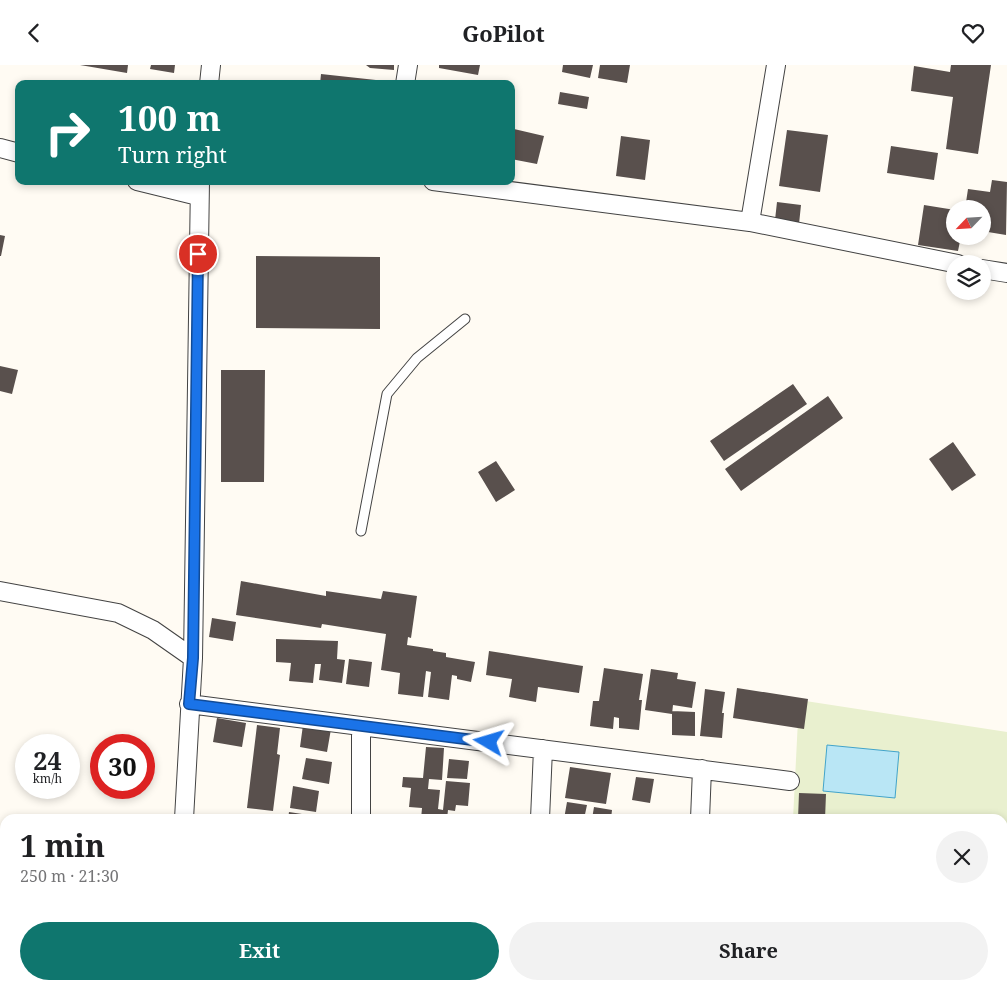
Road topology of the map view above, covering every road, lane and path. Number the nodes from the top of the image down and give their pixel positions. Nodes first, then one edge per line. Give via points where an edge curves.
1 (211, 65) edge
2 (408, 65) edge
3 (776, 65) edge
4 (209, 80) edge
5 (406, 80) edge
6 (0, 148) edge
7 (15, 152) edge
8 (168, 185) edge
9 (464, 185) edge
10 (199, 189) edge
11 (750, 222) junction
12 (946, 262) edge
13 (991, 270) edge
14 (1007, 273) edge
15 (465, 319) dead end
16 (361, 531) dead end
17 (0, 591) edge
18 (193, 658) junction
19 (189, 704) junction
20 (362, 726) junction
21 (543, 749) junction
22 (702, 769) junction
23 (790, 781) dead end
24 (184, 814) edge
25 (361, 814) edge
26 (540, 814) edge
27 (700, 814) edge

1 - 4 street
2 - 5 street
3 - 11 street
6 - 7 street
8 - 10 street
9 - 11 street
10 - 18 street
11 - 12 street
13 - 14 street
15 - 16 lane via 417,358 387,394
17 - 18 street via 118,613 153,630
18 - 19 street
19 - 20 street
19 - 24 street
20 - 21 street
20 - 25 street
21 - 22 street
21 - 26 street
22 - 23 street
22 - 27 street

